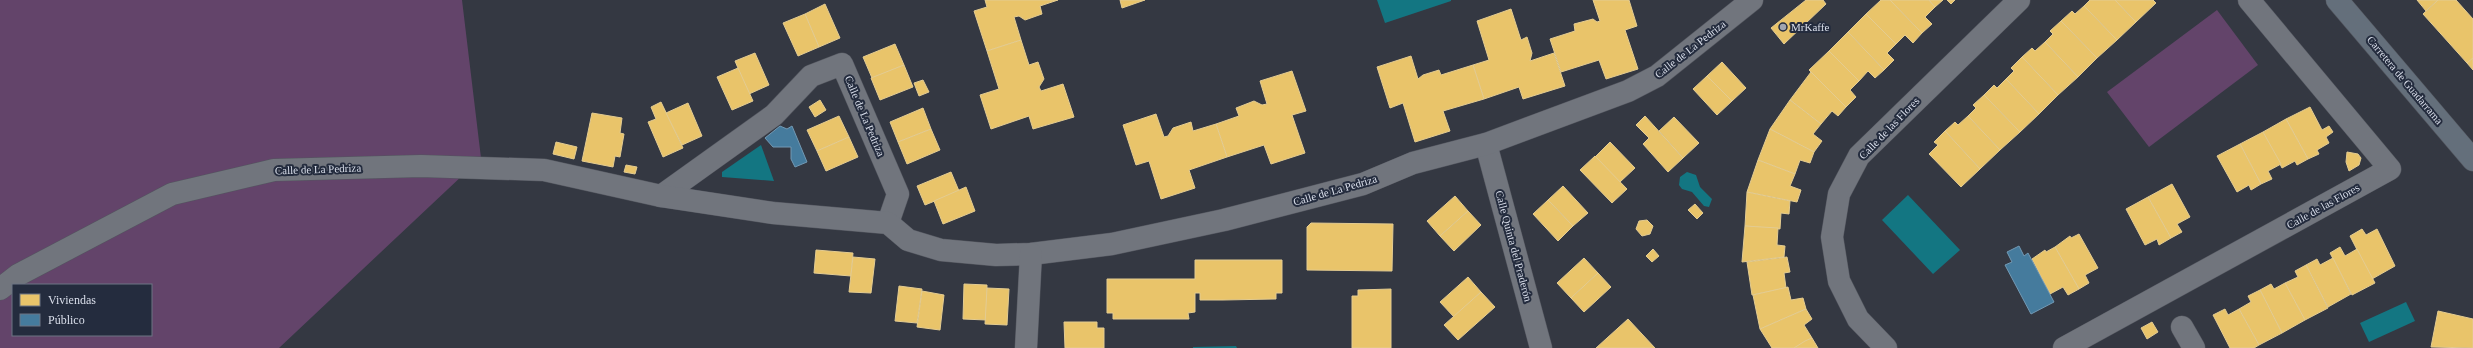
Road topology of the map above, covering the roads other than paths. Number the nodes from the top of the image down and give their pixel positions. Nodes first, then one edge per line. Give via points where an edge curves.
1 (1752, 0) edge
2 (2019, 0) edge
3 (2249, 0) edge
4 (2337, 0) edge
5 (1486, 144) junction
6 (2473, 160) edge
7 (661, 196) junction
8 (888, 223) junction
9 (1031, 254) junction
10 (9, 276) edge
11 (0, 289) edge
12 (2182, 327) dead end
13 (1026, 348) edge
14 (1541, 348) edge
15 (1886, 348) edge
16 (2064, 348) edge
17 (2194, 348) edge

1 - 5 street, Calle de La Pedriza via 1657,76 1628,91
2 - 15 street, Calle de las Flores via 1859,156 1839,194 1832,237 1839,280 1858,319
3 - 16 street, Calle de las Flores via 2390,169
4 - 6 main road, Carretera de Guadarrama
5 - 9 street, Calle de La Pedriza via 1413,163 1363,184 1224,220 1112,244
5 - 14 street, Calle Quinta del Praderón
7 - 8 street, Calle de La Pedriza via 773,213
7 - 8 street, Calle de La Pedriza via 774,115 811,76 842,64 898,194
7 - 10 street, Calle de La Pedriza via 544,170 421,166 274,170 172,194
8 - 9 street, Calle de La Pedriza via 908,240 941,250 996,255
9 - 13 street
10 - 11 street, Calle de La Pedriza
12 - 17 street

